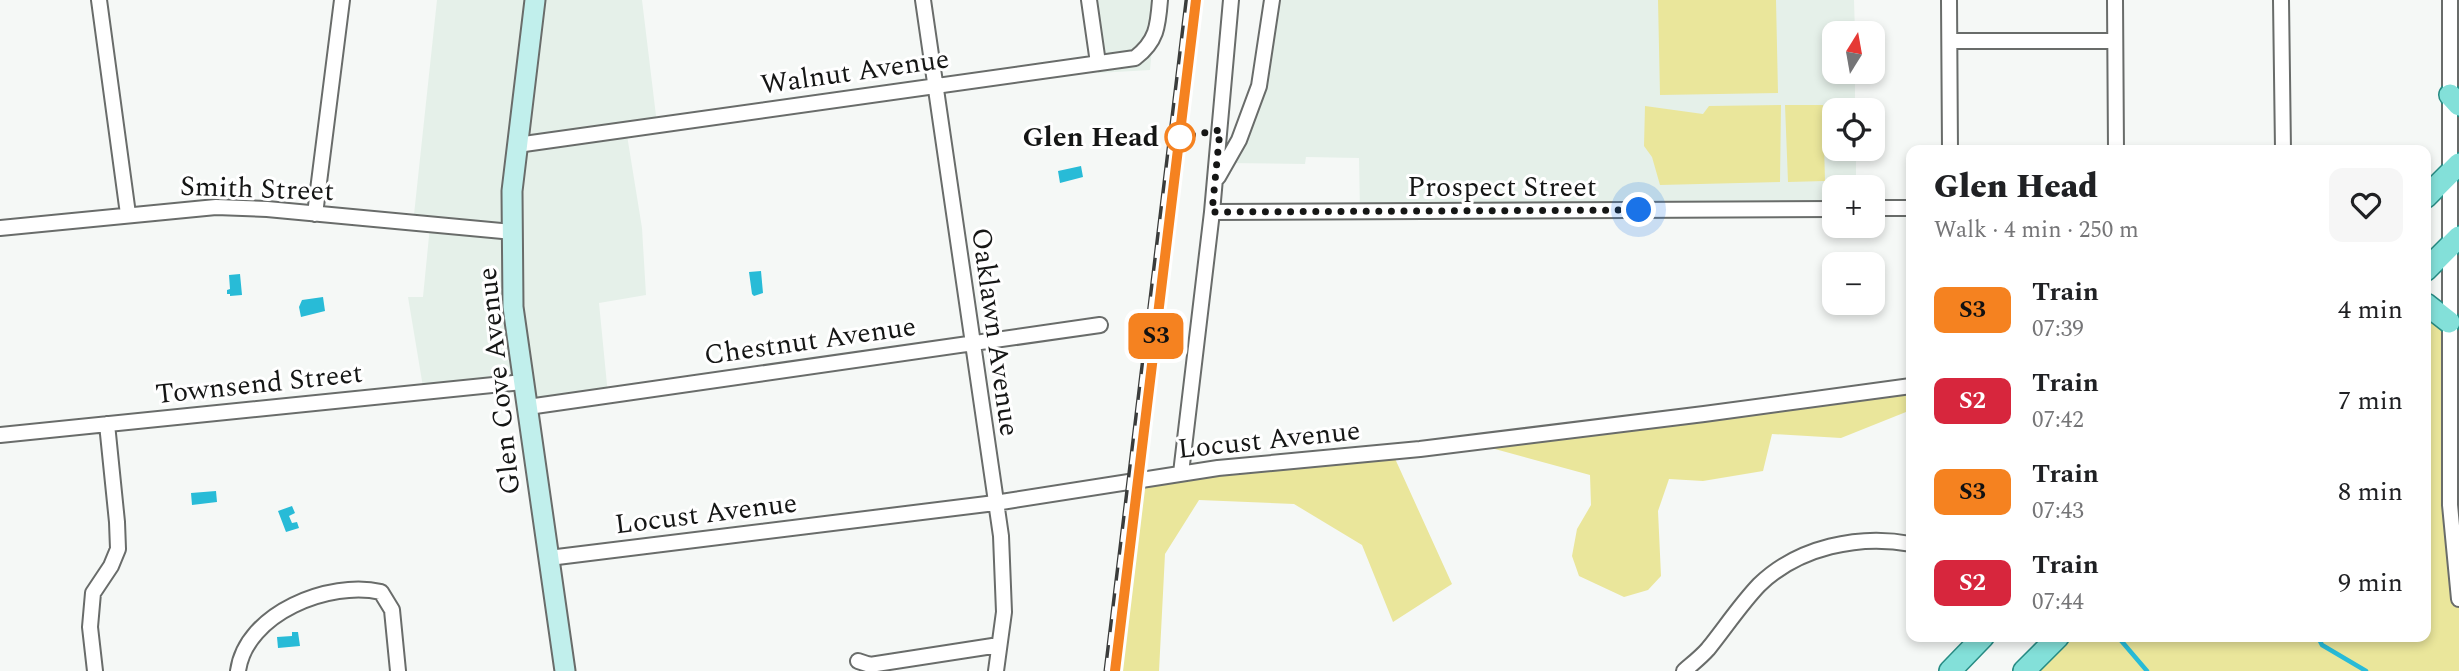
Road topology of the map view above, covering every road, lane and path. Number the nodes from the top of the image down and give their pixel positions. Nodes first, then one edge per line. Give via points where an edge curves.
1 (99, 0) edge
2 (342, 0) edge
3 (535, 0) edge
4 (923, 0) edge
5 (1089, 0) edge
6 (1160, 0) edge
7 (1231, 0) edge
8 (1272, 0) edge
9 (1949, 0) edge
10 (2115, 0) edge
11 (2281, 0) edge
12 (2450, 0) edge
13 (1950, 41) junction
14 (2115, 41) junction
15 (1098, 63) junction
16 (935, 85) junction
17 (2455, 100) edge
18 (517, 145) junction
19 (1950, 145) edge
20 (2116, 145) edge
21 (2283, 145) edge
22 (2455, 168) edge
23 (1215, 181) junction
24 (2431, 192) edge
25 (1885, 208) edge
26 (1906, 208) edge
27 (1822, 209) edge
28 (1212, 212) junction
29 (128, 214) junction
30 (315, 214) junction
31 (0, 228) edge
32 (513, 232) junction
33 (2454, 243) edge
34 (2431, 265) edge
35 (2431, 308) edge
36 (2449, 321) junction
37 (1100, 325) dead end
38 (972, 343) junction
39 (523, 382) junction
40 (1906, 387) edge
41 (528, 407) junction
42 (107, 424) junction
43 (0, 435) edge
44 (1181, 473) junction
45 (995, 503) junction
46 (1906, 543) edge
47 (549, 558) junction
48 (2459, 598) edge
49 (1978, 642) edge
50 (2049, 642) edge
51 (999, 645) junction
52 (858, 661) dead end
53 (95, 671) edge
54 (238, 671) edge
55 (398, 671) edge
56 (565, 671) edge
57 (996, 671) edge
58 (1684, 671) edge
59 (1950, 671) edge
60 (2024, 671) edge

1 - 29 street
2 - 30 street
3 - 18 main road, Glen Cove Avenue
4 - 16 street, Oaklawn Avenue
5 - 15 street
6 - 15 street, Walnut Avenue via 1149,47 1135,58
7 - 23 street
8 - 23 street via 1259,86 1239,140
9 - 13 street
10 - 14 street
11 - 21 street
12 - 17 street
13 - 14 street
13 - 19 street
14 - 20 street
15 - 16 street, Walnut Avenue
16 - 18 street, Walnut Avenue
16 - 38 street, Oaklawn Avenue
17 - 22 street
18 - 32 main road, Glen Cove Avenue
22 - 24 main road
22 - 33 street
23 - 28 street
25 - 26 street
27 - 28 street, Prospect Street
28 - 44 street
29 - 30 street, Smith Street via 216,207
29 - 31 street, Smith Street
30 - 32 street, Smith Street
32 - 39 main road, Glen Cove Avenue via 513,307
33 - 34 main road
33 - 36 street
35 - 36 main road
36 - 48 street via 2450,505
37 - 38 street, Chestnut Avenue
38 - 41 street, Chestnut Avenue
38 - 45 street, Oaklawn Avenue
39 - 41 main road, Glen Cove Avenue
39 - 42 street, Townsend Street
40 - 44 street, Locust Avenue via 1420,449
41 - 47 main road, Glen Cove Avenue
42 - 43 street, Townsend Street
42 - 53 street via 118,549 93,593 90,627
44 - 45 street, Locust Avenue
45 - 47 street, Locust Avenue
45 - 51 street, Oaklawn Avenue via 1004,585
46 - 58 street via 1858,541 1795,560 1761,583
47 - 56 main road, Glen Cove Avenue
49 - 59 main road
50 - 60 main road
51 - 52 street via 870,665
51 - 57 street, Oaklawn Avenue
54 - 55 street via 247,644 274,615 330,594 368,589 381,592 392,610

